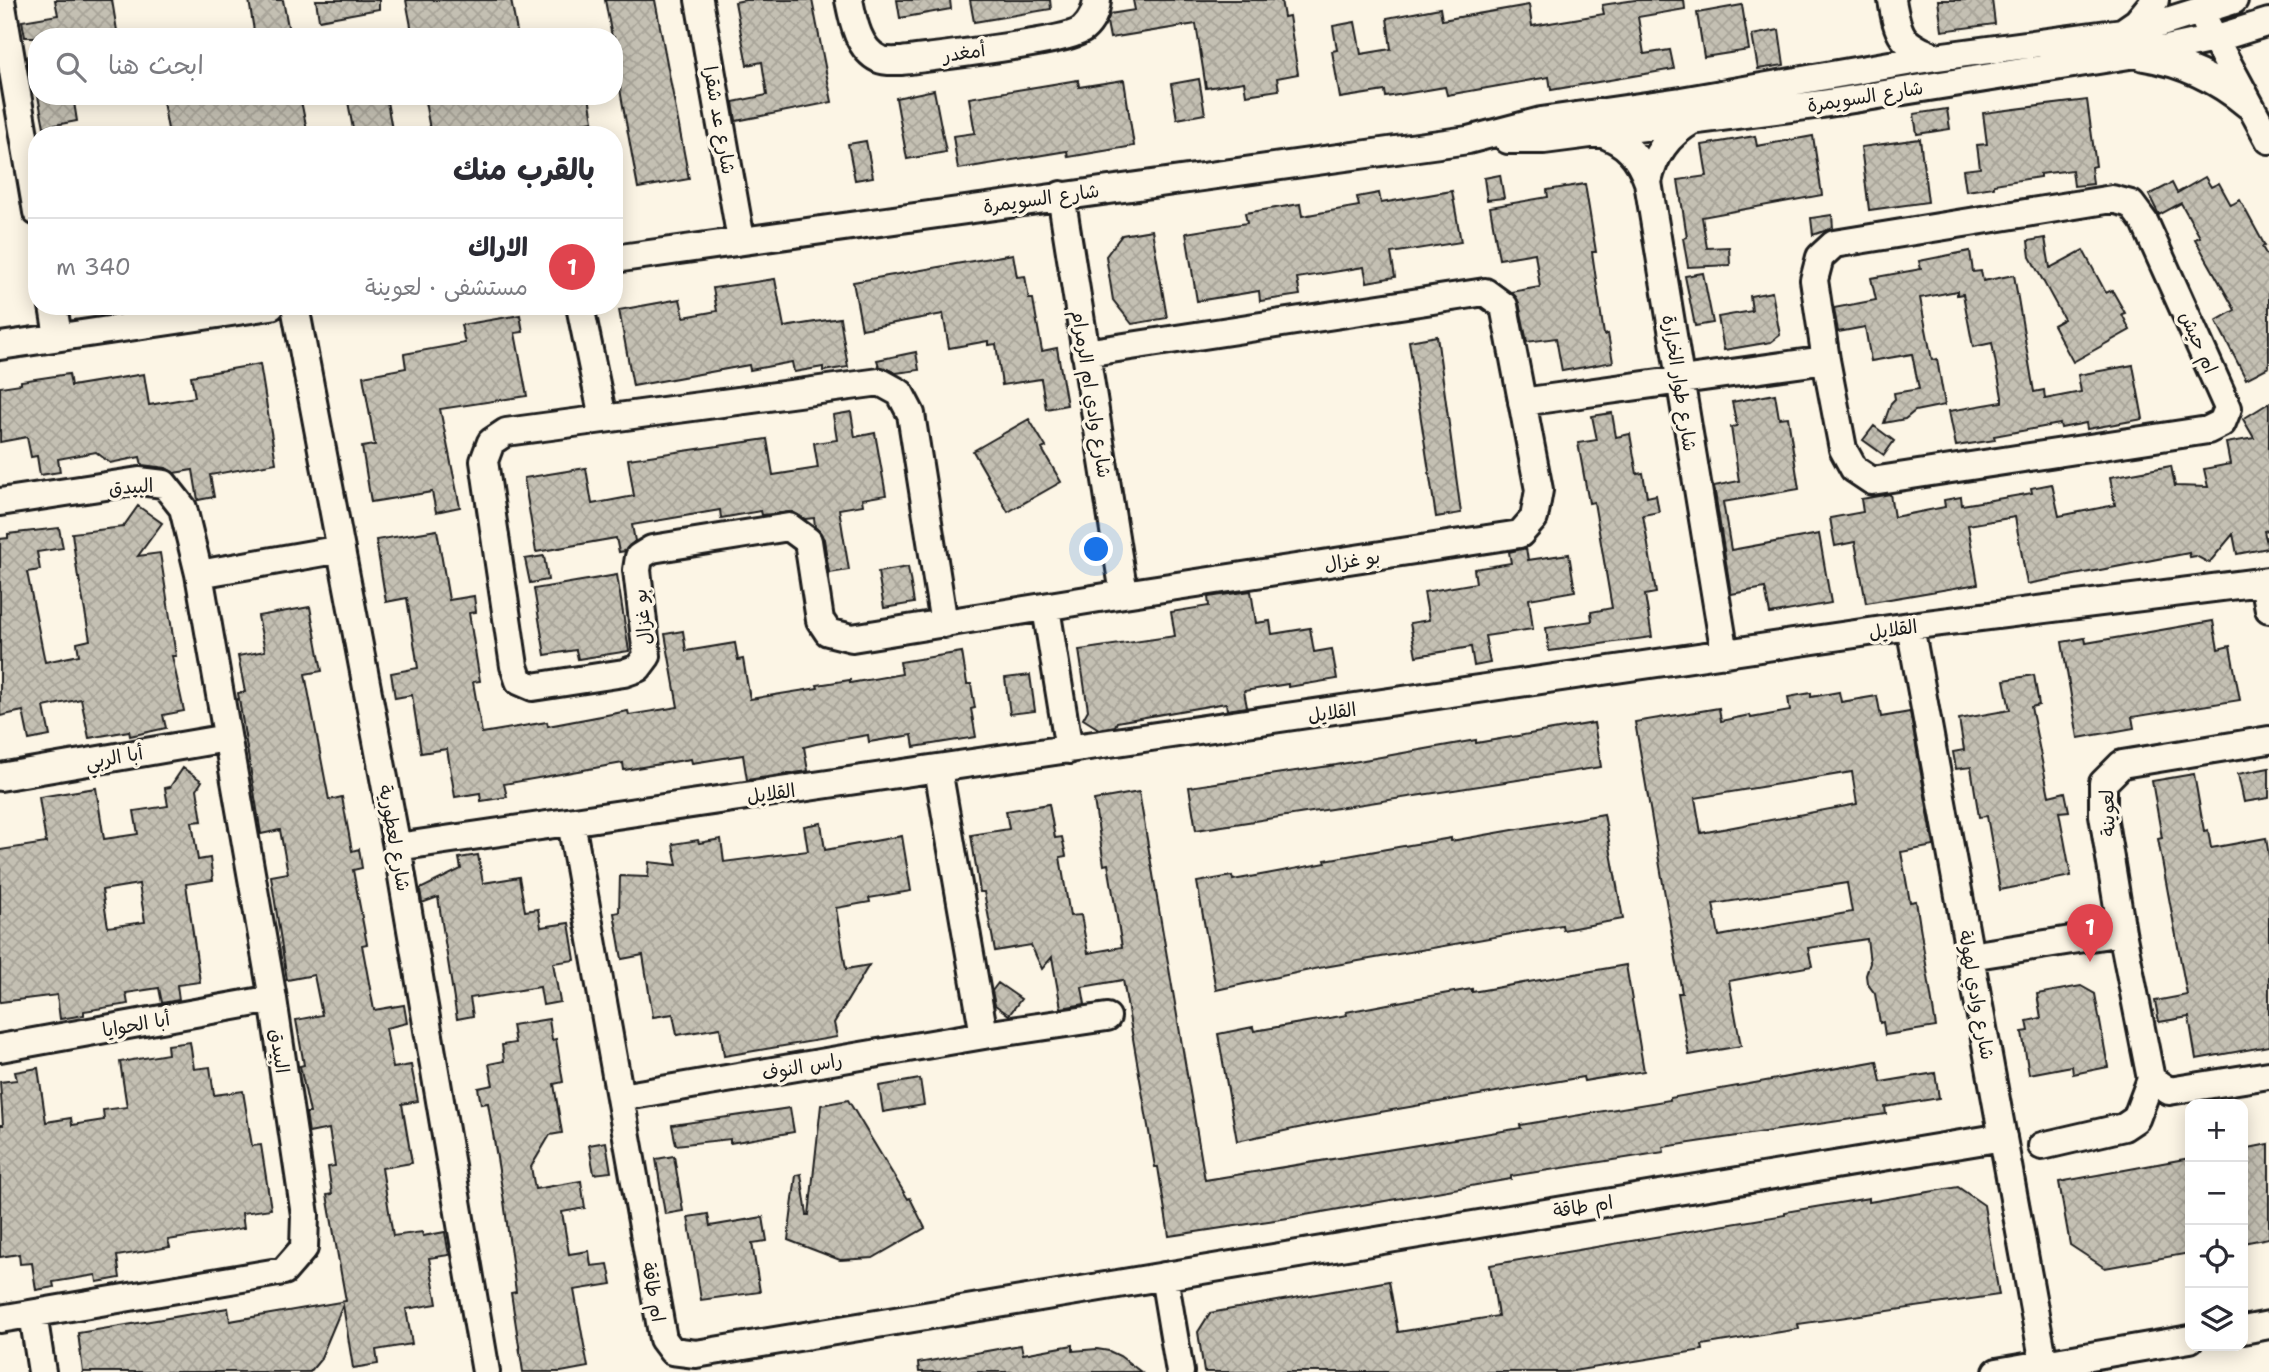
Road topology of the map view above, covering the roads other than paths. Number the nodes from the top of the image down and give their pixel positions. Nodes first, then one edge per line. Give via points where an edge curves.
1 (1, 0) edge
2 (699, 0) edge
3 (849, 0) edge
4 (1097, 0) edge
5 (1892, 0) edge
6 (2155, 0) edge
7 (2234, 0) edge
8 (2245, 0) edge
9 (2197, 5) edge
10 (1897, 29) junction
11 (2265, 32) edge
12 (2214, 39) junction
13 (2124, 43) junction
14 (1936, 57) junction
15 (5, 62) edge
16 (1867, 68) junction
17 (2254, 110) junction
18 (1692, 121) junction
19 (1600, 133) junction
20 (1468, 140) junction
21 (2269, 140) edge
22 (28, 170) edge
23 (1648, 181) junction
24 (1061, 195) junction
25 (741, 240) junction
26 (623, 258) edge
27 (54, 315) edge
28 (207, 315) edge
29 (297, 315) edge
30 (582, 315) edge
31 (58, 336) junction
32 (0, 346) edge
33 (1085, 353) junction
34 (1826, 360) junction
35 (1679, 382) junction
36 (1522, 402) junction
37 (603, 418) junction
38 (0, 502) edge
39 (341, 550) junction
40 (199, 574) junction
41 (2267, 582) edge
42 (1125, 594) junction
43 (1045, 608) junction
44 (2269, 609) edge
45 (944, 624) junction
46 (1910, 626) junction
47 (1725, 654) junction
48 (227, 738) junction
49 (2269, 740) edge
50 (1069, 750) junction
51 (938, 769) junction
52 (0, 777) edge
53 (571, 822) junction
54 (397, 847) junction
55 (2122, 932) junction
56 (1970, 956) junction
57 (273, 999) junction
58 (1107, 1017) dead end
59 (984, 1035) junction
60 (0, 1048) edge
61 (2269, 1075) edge
62 (2151, 1079) junction
63 (621, 1097) junction
64 (2003, 1137) junction
65 (2042, 1146) dead end
66 (1164, 1276) junction
67 (33, 1314) junction
68 (0, 1319) edge
69 (2269, 1325) edge
70 (2248, 1328) edge
71 (2185, 1340) edge
72 (2043, 1364) junction
73 (42, 1372) edge
74 (486, 1372) edge
75 (1180, 1372) edge
76 (1997, 1372) edge

1 - 15 street
2 - 25 street, شارع عد شقرا
3 - 4 street, أمغدر via 865,48 880,60 902,61 1055,39 1082,30 1095,13
5 - 10 street
6 - 13 street
7 - 9 street, شارع السويمرة
8 - 11 street
9 - 12 street
9 - 13 street, شارع السويمرة
10 - 14 street via 1914,47
10 - 16 street
11 - 12 street, شارع السويمرة
12 - 13 street, شارع السويمرة
12 - 17 street
13 - 14 street, شارع السويمرة
13 - 17 street via 2148,58 2194,71
13 - 18 street, شارع السويمرة via 1822,104
14 - 16 street, شارع السويمرة
15 - 22 street
16 - 20 street, شارع السويمرة via 1541,121
17 - 21 street
18 - 19 street, شارع السويمرة
18 - 23 street via 1663,145
19 - 20 street, شارع السويمرة
19 - 23 street, شارع طوار الخرارة via 1626,145
20 - 24 street, شارع السويمرة
23 - 35 street, شارع طوار الخرارة
24 - 25 street, شارع السويمرة
24 - 33 street, شارع وادي ام الرمرام
25 - 26 street, شارع السويمرة
27 - 31 street
28 - 31 street
29 - 39 street, شارع لعطورية
30 - 37 street
31 - 32 street
33 - 36 street, بو غزال via 1485,292 1504,306
33 - 42 street, شارع وادي ام الرمرام
34 - 34 street, ام حيش via 1843,449 1854,469 1872,481 2208,430 2222,423 2228,408 2145,223 2131,204 2112,199 1833,244 1820,257 1814,280
34 - 35 street
35 - 36 street
35 - 47 street, شارع طوار الخرارة
36 - 42 street, بو غزال via 1539,490 1534,517 1520,534
37 - 45 street, بو غزال via 880,382 900,393 911,414
37 - 45 street, بو غزال via 506,432 491,442 484,461 519,681 533,688 638,667 647,656 637,570 639,557 652,549 789,527 808,541 820,620 828,632 852,638
38 - 40 street, البيدق via 139,481 164,484 183,508
39 - 40 street
39 - 54 street, شارع لعطورية
40 - 48 street, البيدق
41 - 44 street
41 - 46 street, القلايل
42 - 43 street, بو غزال
43 - 45 street, بو غزال
43 - 50 street
46 - 47 street, القلايل
46 - 56 street, شارع وادي لهولة
47 - 50 street, القلايل
48 - 52 street, أبا الربي
48 - 57 street, البيدق
49 - 55 street, لعوينة via 2122,764 2103,783 2103,815
50 - 51 street, القلايل
51 - 53 street, القلايل
51 - 59 street
53 - 54 street, القلايل
53 - 63 street, ام طاقة
54 - 74 street, شارع لعطورية
55 - 56 street
55 - 62 street, لعوينة
56 - 64 street, شارع وادي لهولة
57 - 60 street, أبا الحوايا
57 - 67 street, البيدق via 305,1215 304,1248 284,1271
58 - 59 street, راس النوف
59 - 63 street, راس النوف
61 - 62 street via 2168,1091
62 - 65 street via 2136,1119 2124,1127
63 - 66 street, ام طاقة via 663,1339 673,1351 696,1354
64 - 66 street, ام طاقة
64 - 72 street, شارع وادي لهولة
66 - 75 street
67 - 68 street, البيدق
67 - 73 street
69 - 70 street
71 - 72 street
72 - 76 street

